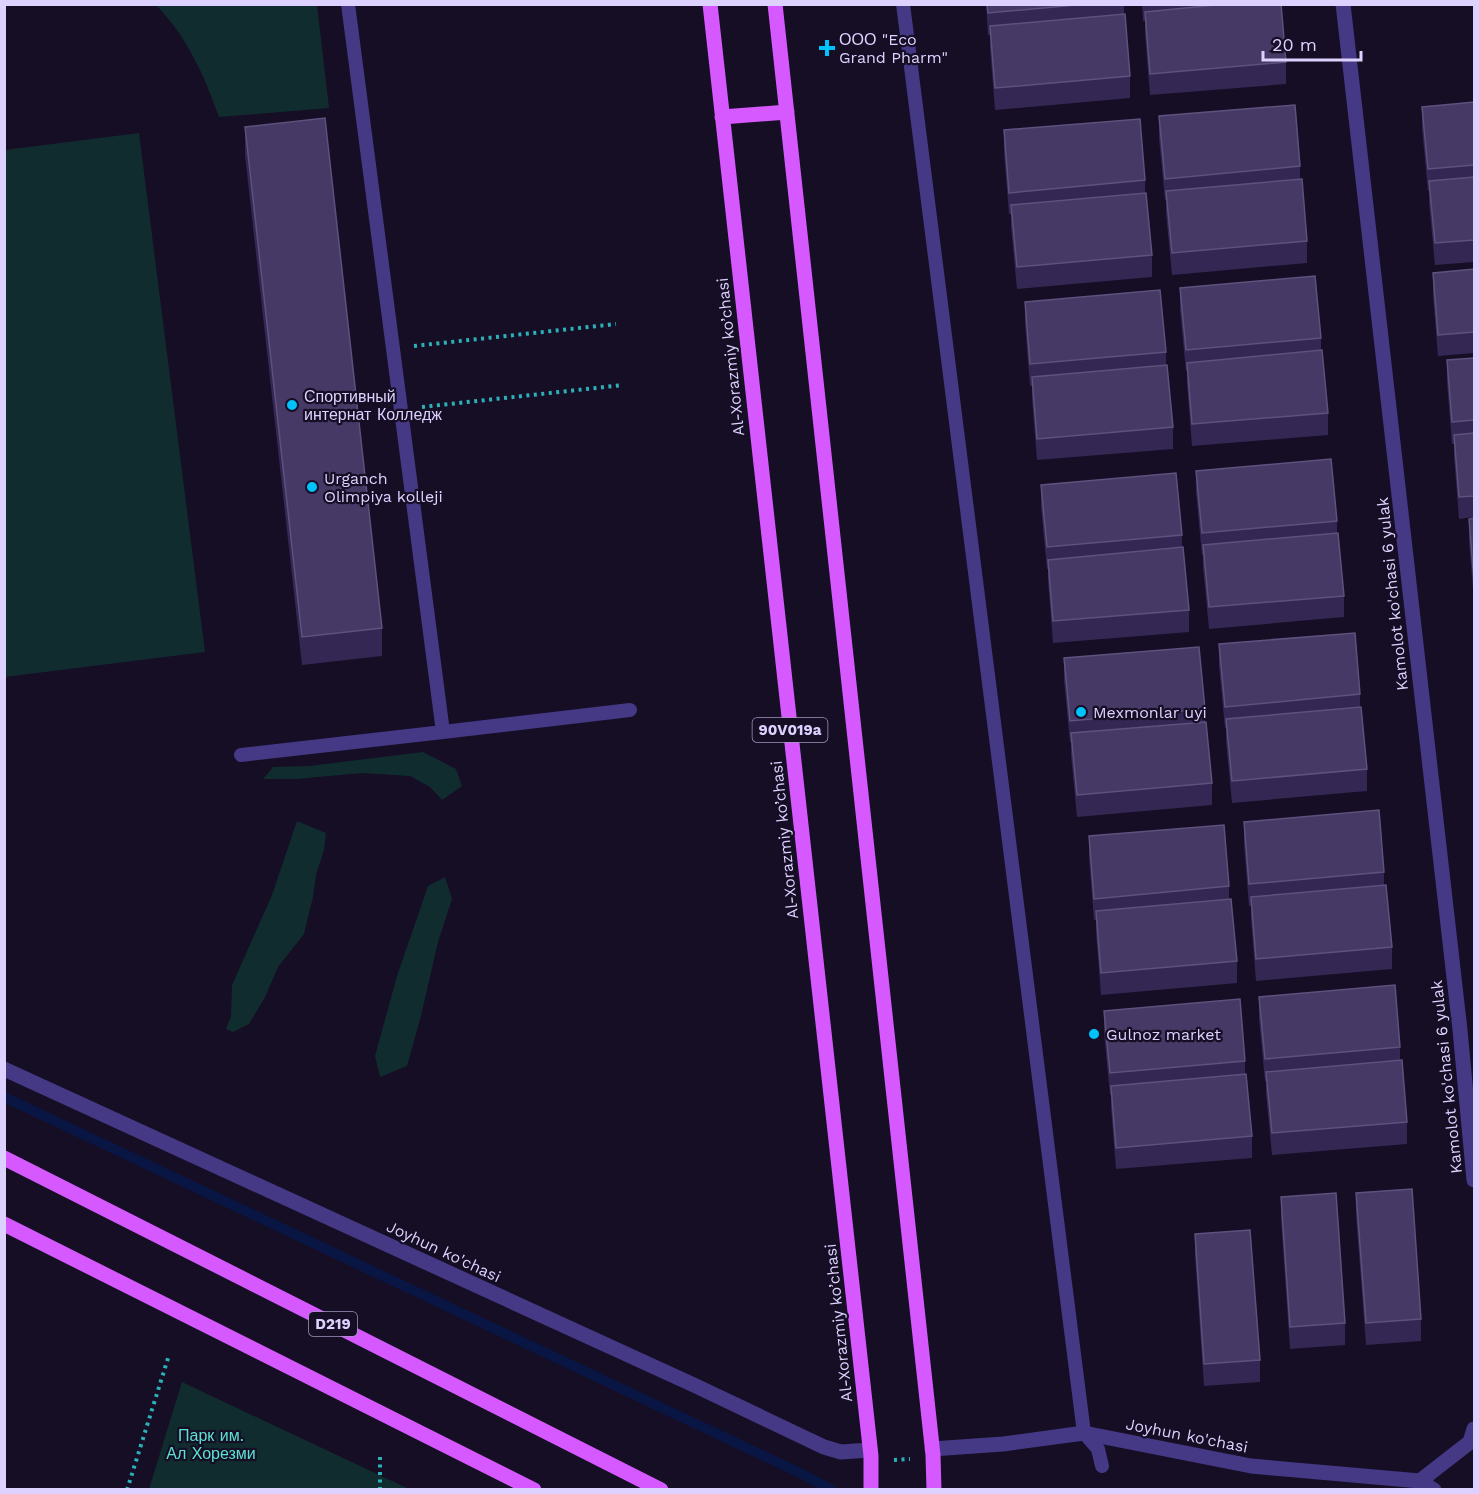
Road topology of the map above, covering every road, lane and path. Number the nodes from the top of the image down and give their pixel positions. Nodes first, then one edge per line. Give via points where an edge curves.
1 (348, 4) edge
2 (710, 4) edge
3 (775, 4) edge
4 (903, 4) edge
5 (1343, 4) edge
6 (788, 112) junction
7 (722, 117) junction
8 (616, 324) dead end
9 (393, 349) junction
10 (622, 385) dead end
11 (400, 409) junction
12 (630, 710) dead end
13 (443, 732) junction
14 (241, 755) dead end
15 (1467, 1029) edge
16 (4, 1069) edge
17 (4, 1158) edge
18 (1474, 1180) edge
19 (4, 1224) edge
20 (169, 1355) dead end
21 (1474, 1429) edge
22 (1084, 1433) junction
23 (933, 1452) junction
24 (871, 1453) junction
25 (380, 1455) dead end
26 (914, 1459) dead end
27 (891, 1460) dead end
28 (1102, 1466) dead end
29 (1420, 1481) junction
30 (127, 1490) edge
31 (380, 1490) edge
32 (534, 1490) edge
33 (661, 1490) edge
34 (871, 1490) edge
35 (934, 1490) edge
36 (1434, 1490) edge

1 - 9 lane
2 - 7 main road, Al-Xorazmiy ko’chasi / 90V019a
3 - 6 main road
4 - 22 lane
5 - 15 street, Kamolot ko'chasi 6 yulak
6 - 7 main road
6 - 23 main road
7 - 24 main road, Al-Xorazmiy ko’chasi / 90V019a
8 - 9 path
9 - 11 lane
10 - 11 path
11 - 13 lane
12 - 13 lane
13 - 14 lane
15 - 18 street, Kamolot ko'chasi 6 yulak
16 - 24 street, Joyhun ko'chasi via 824,1447
17 - 33 main road, D219
19 - 32 main road
20 - 30 path
21 - 29 street via 1470,1442
22 - 23 street, Joyhun ko'chasi
22 - 28 lane via 1098,1449
22 - 29 street, Joyhun ko'chasi via 1251,1466
23 - 35 main road
24 - 34 main road, 90V019a
25 - 31 path
26 - 27 path
29 - 36 street, Joyhun ko'chasi

